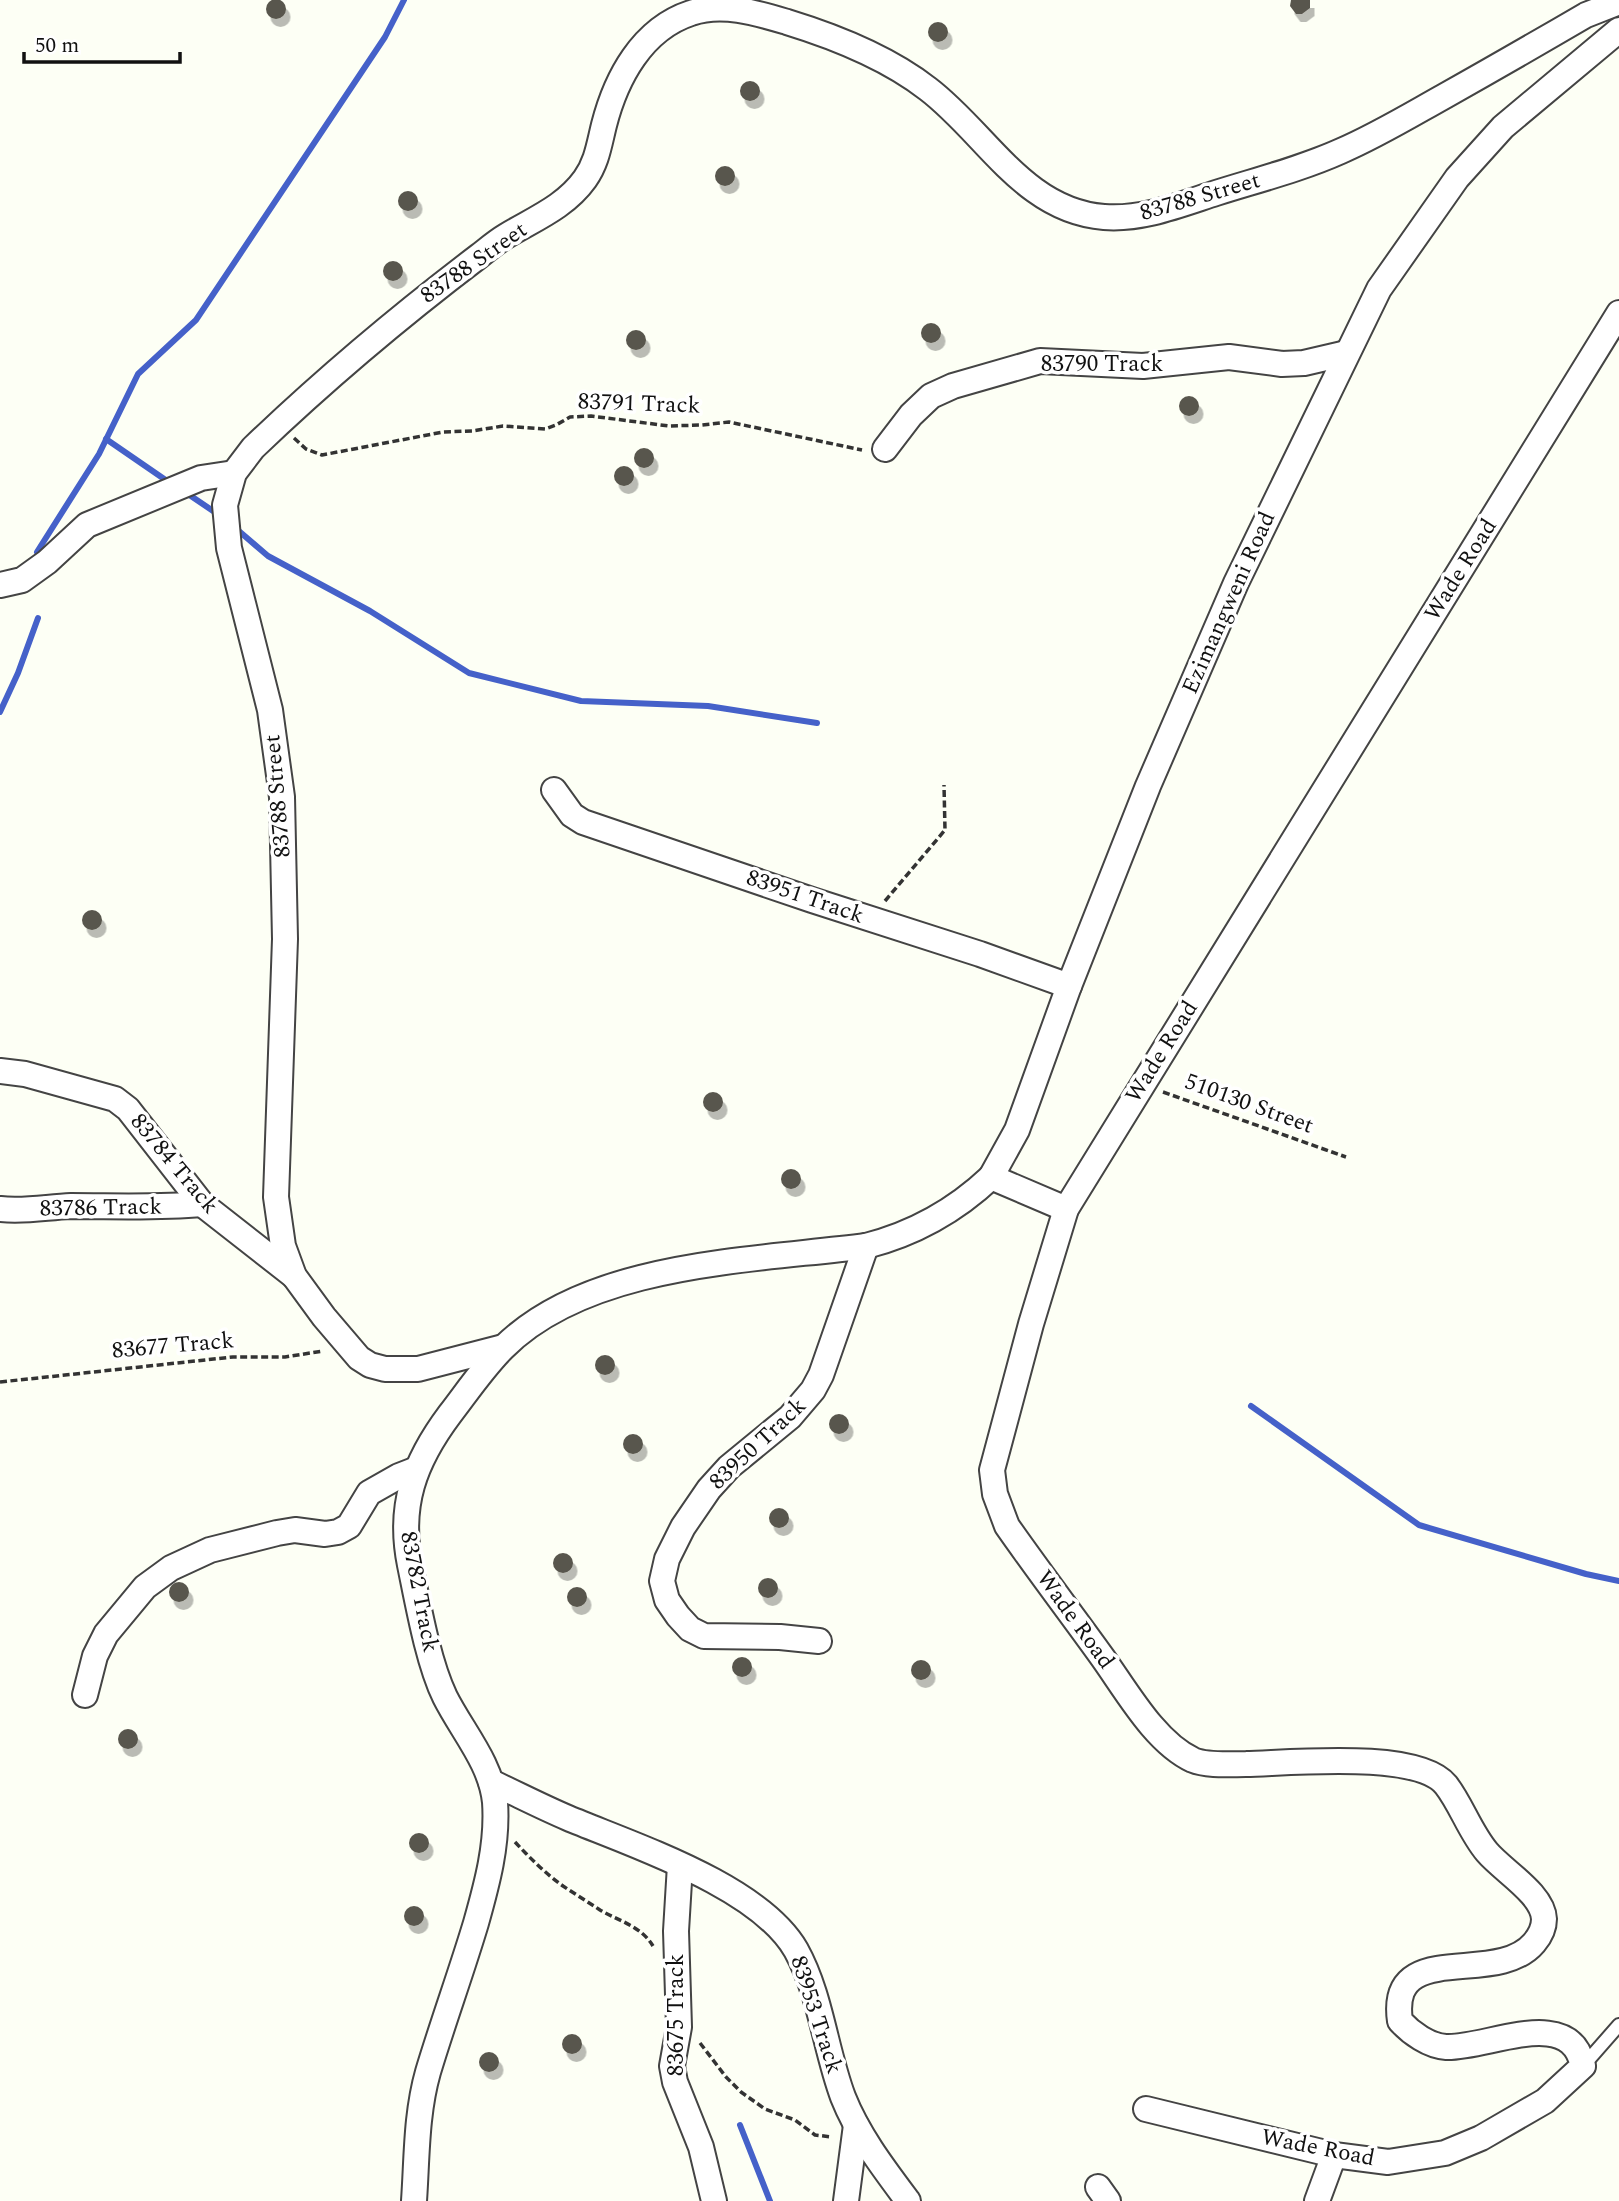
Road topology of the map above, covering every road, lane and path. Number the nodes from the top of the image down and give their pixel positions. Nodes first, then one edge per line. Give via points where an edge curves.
1 (1619, 2) edge
2 (1619, 30) edge
3 (1619, 313) edge
4 (1347, 354) junction
5 (278, 423) junction
6 (885, 449) joint
7 (234, 473) junction
8 (0, 585) edge
9 (944, 785) dead end
10 (554, 790) dead end
11 (870, 919) junction
12 (1069, 986) junction
13 (0, 1071) edge
14 (1142, 1084) junction
15 (1346, 1157) dead end
16 (991, 1177) junction
17 (202, 1205) junction
18 (0, 1209) edge
19 (1066, 1209) junction
20 (866, 1246) junction
21 (294, 1276) junction
22 (349, 1347) junction
23 (503, 1348) junction
24 (0, 1382) edge
25 (417, 1469) junction
26 (819, 1640) dead end
27 (85, 1695) dead end
28 (491, 1782) junction
29 (680, 1864) junction
30 (1619, 2025) edge
31 (1583, 2066) junction
32 (1146, 2109) dead end
33 (856, 2125) junction
34 (1334, 2155) junction
35 (414, 2201) edge
36 (714, 2201) edge
37 (846, 2201) edge
38 (908, 2201) edge
39 (1317, 2201) edge

1 - 5 street, 83788 Street via 1586,15 1340,152 1132,217 1083,214 1048,200 1018,178 926,87 868,52 771,17 730,8 693,12 665,24 646,40 628,66 609,108 599,152 574,192 557,207 503,237 399,317
2 - 4 street, Ezimangweni Road via 1503,127 1457,178 1379,289
3 - 14 street, Wade Road
4 - 6 street, 83790 Track via 1282,364 1229,357 1143,366 1040,361 953,386 931,397
4 - 12 street, Ezimangweni Road via 1236,583 1148,786
5 - 6 path, 83791 Track via 306,449 323,455 443,432 503,426 545,429 570,417 591,415 669,426 729,422 844,447
5 - 7 street, 83788 Street
7 - 8 street via 201,478 87,525 22,580
7 - 21 street, 83788 Street via 225,505 229,548 270,710 282,797 285,939 276,1197 283,1246
9 - 11 path via 945,830
10 - 11 street, 83951 Track via 583,822
11 - 12 street, 83951 Track
12 - 16 street, Ezimangweni Road via 1017,1130
13 - 17 street, 83784 Track via 115,1099 128,1109
14 - 15 path, 510130 Street
14 - 19 street, Wade Road
16 - 19 street
16 - 20 street, 83782 Track via 952,1210 890,1240
17 - 18 street, 83786 Track
17 - 21 street, 83784 Track
19 - 31 street, Wade Road via 992,1470 1007,1526 1159,1734 1195,1761 1382,1762 1427,1771 1445,1784 1486,1852 1525,1886 1541,1908 1544,1921 1541,1936 1525,1953 1496,1964 1433,1968 1405,1983 1399,1993 1400,2021 1412,2034 1444,2047 1482,2044 1535,2031 1558,2035 1581,2054
20 - 23 street, 83782 Track via 691,1266 622,1283 552,1313
20 - 26 street, 83950 Track via 813,1390 790,1417 709,1489 683,1527 662,1581 678,1616 704,1636
21 - 22 street, 83788 Street
22 - 23 street, 83788 Street via 370,1365 385,1369 418,1369
22 - 24 path, 83677 Track via 285,1357 233,1357
23 - 25 street, 83782 Track via 441,1426
25 - 27 street via 369,1493 349,1526 338,1532 277,1533 210,1550 171,1568 145,1587 106,1634
25 - 28 street, 83782 Track via 405,1515 405,1539 433,1664
28 - 29 street, 83953 Track
28 - 35 street, 83782 Track via 495,1820 491,1870 427,2075 418,2124
29 - 33 street, 83953 Track via 737,1894 778,1927 794,1948 819,2012 842,2096
29 - 36 street, 83675 Track via 676,1931 679,2027 672,2066 701,2147
30 - 31 lane
31 - 34 street, Wade Road via 1545,2101 1445,2153 1388,2162
32 - 34 street, Wade Road
33 - 37 street
33 - 38 street, 83953 Track
34 - 39 street

